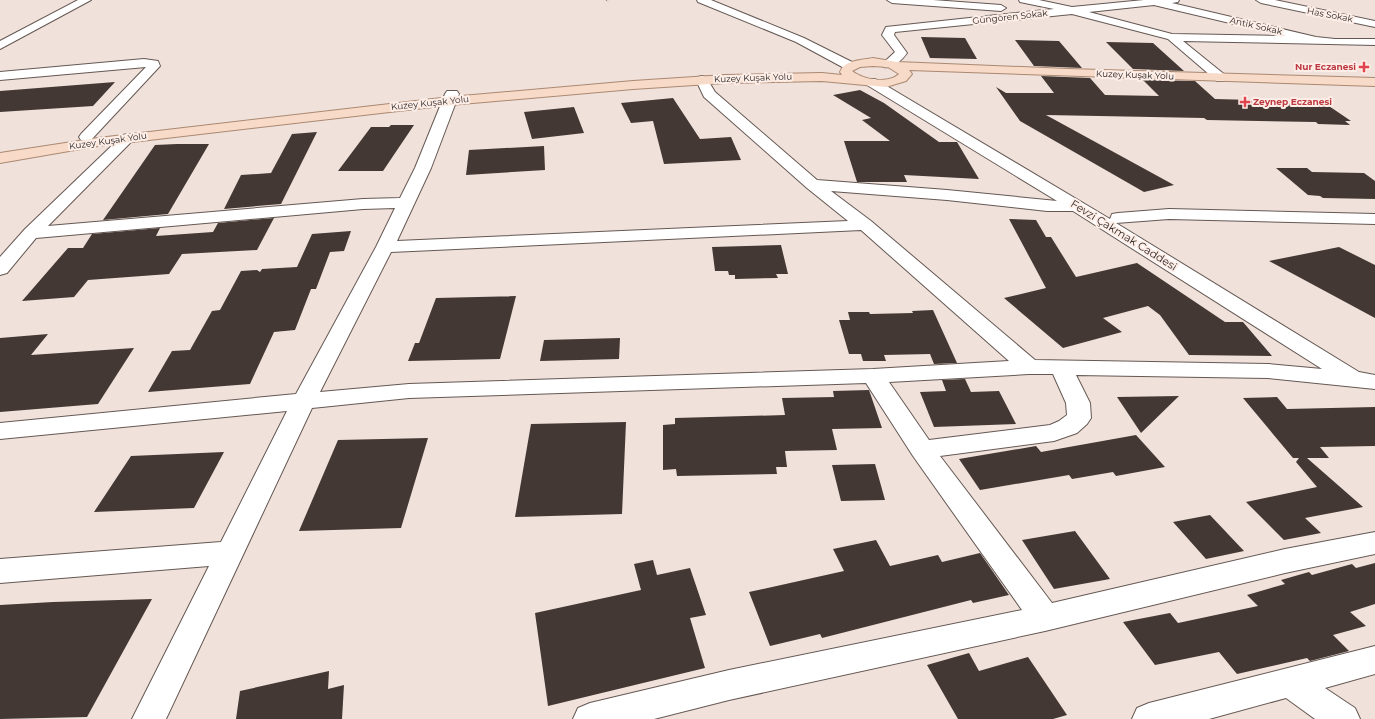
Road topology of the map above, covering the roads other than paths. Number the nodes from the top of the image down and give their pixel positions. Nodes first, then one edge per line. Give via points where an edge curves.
1 (86, 0) edge
2 (702, 0) edge
3 (892, 0) edge
4 (1024, 0) edge
5 (1139, 0) edge
6 (1174, 0) edge
7 (1261, 0) edge
8 (1154, 2) junction
9 (1059, 7) junction
10 (1074, 11) junction
11 (1375, 17) edge
12 (1359, 21) junction
13 (1375, 24) edge
14 (1172, 37) junction
15 (800, 40) junction
16 (1316, 40) junction
17 (1375, 42) edge
18 (0, 46) edge
19 (873, 62) junction
20 (848, 67) junction
21 (896, 72) junction
22 (0, 76) edge
23 (1221, 78) junction
24 (702, 80) junction
25 (867, 81) junction
26 (1375, 82) edge
27 (1375, 90) edge
28 (451, 97) junction
29 (86, 137) junction
30 (128, 138) junction
31 (0, 149) edge
32 (0, 158) edge
33 (813, 185) junction
34 (406, 203) junction
35 (1077, 206) junction
36 (1118, 218) junction
37 (1375, 219) edge
38 (865, 225) junction
39 (31, 233) junction
40 (385, 247) junction
41 (0, 269) edge
42 (1029, 367) junction
43 (1061, 368) junction
44 (873, 376) junction
45 (1368, 378) edge
46 (1375, 390) edge
47 (304, 401) junction
48 (0, 431) edge
49 (922, 450) junction
50 (1375, 543) edge
51 (230, 553) junction
52 (0, 572) edge
53 (1045, 618) junction
54 (1375, 660) edge
55 (1289, 682) junction
56 (149, 719) edge
57 (590, 719) edge
58 (1149, 719) edge
59 (1343, 719) edge

1 - 18 street
2 - 15 street
3 - 9 street via 1009,9
4 - 9 street
5 - 8 street, Antik Sokak
6 - 8 street, Güngören Sokak
7 - 12 street, Has Sokak
8 - 10 street, Güngören Sokak
8 - 16 street, Antik Sokak
9 - 10 street
10 - 14 street
10 - 21 street, Güngören Sokak via 890,30 888,35 901,53
11 - 12 street
12 - 13 street, Has Sokak
14 - 16 street
14 - 23 street
15 - 19 street
15 - 20 street
16 - 17 street, Antik Sokak
19 - 20 main road, Kuzey Kuşak Yolu
19 - 21 main road, Kuzey Kuşak Yolu
20 - 25 main road via 846,72 849,75
20 - 28 main road, Kuzey Kuşak Yolu via 606,81
21 - 23 main road, Kuzey Kuşak Yolu via 978,70
21 - 25 main road, Kuzey Kuşak Yolu via 882,83
21 - 27 main road, Kuzey Kuşak Yolu via 936,76
21 - 36 street via 905,91 926,107
22 - 29 street via 154,64
23 - 26 main road, Kuzey Kuşak Yolu
24 - 25 main road, Kuzey Kuşak Yolu via 822,77
24 - 28 main road, Kuzey Kuşak Yolu
24 - 33 street via 708,94
25 - 35 street, Fevzi Çakmak Caddesi
28 - 29 main road, Kuzey Kuşak Yolu
28 - 30 main road, Kuzey Kuşak Yolu
28 - 34 street
29 - 31 main road, Kuzey Kuşak Yolu
30 - 32 main road, Kuzey Kuşak Yolu
30 - 39 street
33 - 35 street via 1047,206
33 - 38 street
34 - 39 street via 363,204
34 - 40 street
35 - 45 street, Fevzi Çakmak Caddesi
36 - 37 street via 1168,214
36 - 45 street
38 - 40 street
38 - 42 street
39 - 41 street
40 - 47 street
42 - 43 street
42 - 44 street
43 - 45 street via 1268,371
43 - 49 street via 1078,403 1079,418 1068,428 1054,433
44 - 47 street via 409,391
44 - 49 street
45 - 46 street, Fevzi Çakmak Caddesi
47 - 48 street
47 - 51 street
49 - 53 street
50 - 53 street via 1285,561
51 - 52 street
51 - 56 street
53 - 57 street via 730,685
54 - 55 street
55 - 58 street
55 - 59 street

